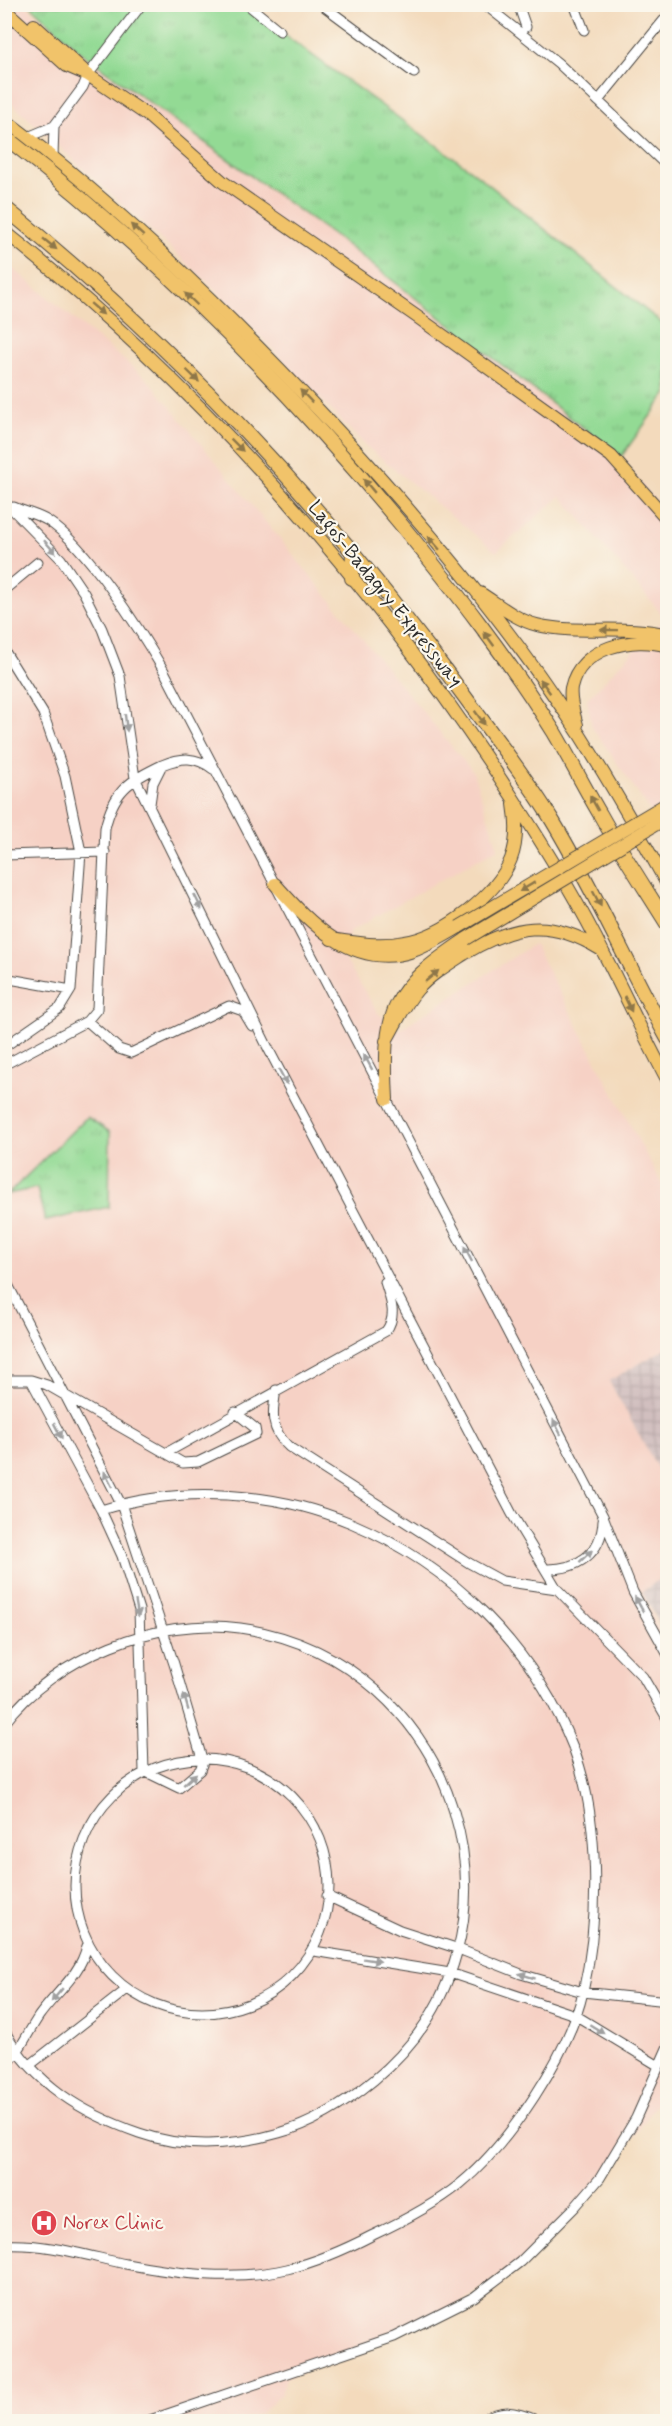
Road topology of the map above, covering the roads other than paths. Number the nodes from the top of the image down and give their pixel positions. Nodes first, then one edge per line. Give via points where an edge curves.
1 (11, 4) edge
2 (142, 4) edge
3 (247, 4) edge
4 (321, 4) edge
5 (484, 4) edge
6 (518, 4) edge
7 (574, 4) edge
8 (4, 9) edge
9 (668, 15) edge
10 (526, 27) dead end
11 (584, 30) dead end
12 (280, 31) dead end
13 (414, 73) dead end
14 (88, 75) junction
15 (598, 101) junction
16 (4, 119) edge
17 (54, 126) junction
18 (4, 136) edge
19 (28, 137) junction
20 (52, 157) junction
21 (668, 167) edge
22 (4, 207) edge
23 (4, 231) edge
24 (7, 503) edge
25 (665, 512) edge
26 (353, 550) junction
27 (38, 562) dead end
28 (352, 578) junction
29 (473, 587) junction
30 (4, 590) edge
31 (668, 635) edge
32 (668, 646) edge
33 (4, 650) edge
34 (579, 734) junction
35 (162, 765) junction
36 (215, 770) junction
37 (135, 778) junction
38 (514, 799) junction
39 (668, 803) edge
40 (150, 806) junction
41 (668, 817) edge
42 (81, 852) junction
43 (105, 852) junction
44 (4, 855) edge
45 (663, 870) edge
46 (275, 884) junction
47 (668, 886) edge
48 (668, 925) edge
49 (332, 939) junction
50 (603, 951) junction
51 (4, 978) edge
52 (71, 990) junction
53 (87, 1021) junction
54 (668, 1039) edge
55 (386, 1041) junction
56 (4, 1047) edge
57 (269, 1050) junction
58 (4, 1065) edge
59 (668, 1081) edge
60 (387, 1099) junction
61 (380, 1264) junction
62 (4, 1277) edge
63 (4, 1380) edge
64 (30, 1380) junction
65 (276, 1390) junction
66 (67, 1396) junction
67 (235, 1412) junction
68 (166, 1453) junction
69 (121, 1504) junction
70 (101, 1510) junction
71 (603, 1516) junction
72 (545, 1569) junction
73 (557, 1589) junction
74 (163, 1629) junction
75 (138, 1636) junction
76 (668, 1655) edge
77 (668, 1720) edge
78 (4, 1724) edge
79 (202, 1758) junction
80 (144, 1771) junction
81 (327, 1896) junction
82 (87, 1946) junction
83 (456, 1948) junction
84 (314, 1951) junction
85 (450, 1973) junction
86 (126, 1990) junction
87 (583, 1992) junction
88 (668, 2001) edge
89 (575, 2015) junction
90 (4, 2030) edge
91 (668, 2046) edge
92 (18, 2054) junction
93 (30, 2065) junction
94 (659, 2066) junction
95 (4, 2067) edge
96 (4, 2245) edge
97 (144, 2421) edge
98 (477, 2421) edge
99 (539, 2421) edge

1 - 14 main road
2 - 14 street
3 - 12 street
4 - 13 street
5 - 15 street via 558,63
6 - 10 street
7 - 11 street
8 - 14 main road via 67,66
9 - 15 street
14 - 17 street
14 - 25 main road via 147,115 223,182 611,456
15 - 21 street
16 - 19 main road
17 - 19 street
17 - 20 street
48 -> 18 highway via 554,732 504,659 442,575 358,473 259,365 165,273 70,187
19 - 20 main road
29 -> 20 main road via 321,411 221,309
22 -> 26 highway, Lagos-Badagry Expressway via 137,321 260,444
23 -> 28 main road, Lagos-Badagry Expressway via 115,324 158,366 250,459
24 - 36 street via 48,521 96,571 146,639
24 -> 37 street via 61,559 102,629 120,676
26 - 28 highway
26 -> 54 highway, Lagos-Badagry Expressway via 404,613 550,818 597,898
27 - 30 street
28 - 38 main road, Lagos-Badagry Expressway via 417,659
31 -> 29 main road via 549,627 525,621
34 -> 29 main road
32 - 34 main road via 643,641 620,643 599,653 574,680 571,695
33 - 42 street via 43,713 65,776
34 - 45 main road
35 - 36 street via 194,758
35 - 37 street
35 - 40 street via 153,783
36 - 46 street
37 - 40 street
37 - 43 street via 108,814
38 - 49 main road via 516,833 512,858 473,906 439,929 407,942 369,945
38 - 50 main road, Lagos-Badagry Expressway
39 -> 49 main road, bridge via 429,944 394,955 365,953
40 -> 57 street
41 - 55 main road, bridge via 431,962 408,984 393,1008
42 - 43 street
42 - 44 street
42 - 52 street
43 - 53 street via 98,1001
45 - 47 main road
46 - 49 main road via 312,924
60 -> 46 street
55 -> 50 main road via 408,1002 425,982 489,940 516,930 548,928 575,935
50 -> 59 main road, Lagos-Badagry Expressway
51 - 52 street
52 - 56 street via 60,1008
53 - 57 street via 119,1048 131,1053 229,1006 243,1011
53 - 58 street
55 - 60 main road
57 -> 61 street
71 -> 60 street
61 - 65 street via 393,1311 391,1325
61 - 72 street
62 - 66 street
63 - 64 street
64 - 66 street
64 -> 70 street
65 - 67 street
65 - 73 street via 274,1427 289,1447 494,1576 524,1586
66 - 68 street
69 -> 66 street
67 - 68 street
67 - 68 street via 255,1428 256,1434 192,1464
69 - 70 street
69 - 74 street
69 - 87 street via 225,1495 273,1500 325,1512 378,1534 432,1566 476,1604 514,1645 548,1697 574,1750 590,1818 595,1874
70 -> 75 street via 122,1556 139,1610
72 -> 71 street via 568,1568 585,1559 601,1537
76 -> 71 street via 633,1592
72 - 73 street
73 - 77 street via 637,1670
74 - 75 street
79 -> 74 street
74 - 83 street via 234,1627 300,1643 364,1680 402,1716 445,1781 461,1830 465,1895 463,1926
75 - 78 street via 68,1667
75 - 80 street
79 - 80 street
80 -> 79 street via 179,1788 200,1770
79 - 81 street via 219,1759 268,1777 296,1801 320,1837 327,1858
80 - 82 street via 120,1786 83,1835 74,1878 77,1913
81 - 83 street via 400,1930
81 - 84 street via 325,1921
82 - 86 street via 97,1962
82 -> 92 street via 83,1964 38,2017
83 - 85 street
87 -> 83 street via 521,1974
84 -> 85 street
84 - 86 street via 292,1978 271,1995 237,2009 196,2012 172,2008
85 - 89 street
85 - 93 street via 413,2043 389,2067 352,2098 305,2126 262,2138 208,2145 159,2140 106,2121 64,2099
86 - 93 street
87 - 88 street
87 - 89 street
89 -> 94 street
89 - 96 street via 542,2086 505,2139 461,2183 438,2199 344,2250 288,2269 218,2276 125,2264 46,2246
90 - 92 street
91 - 94 street
92 - 93 street
92 - 95 street
94 - 97 street via 636,2118 600,2178 520,2262 474,2296 394,2337
98 - 99 street via 513,2410

